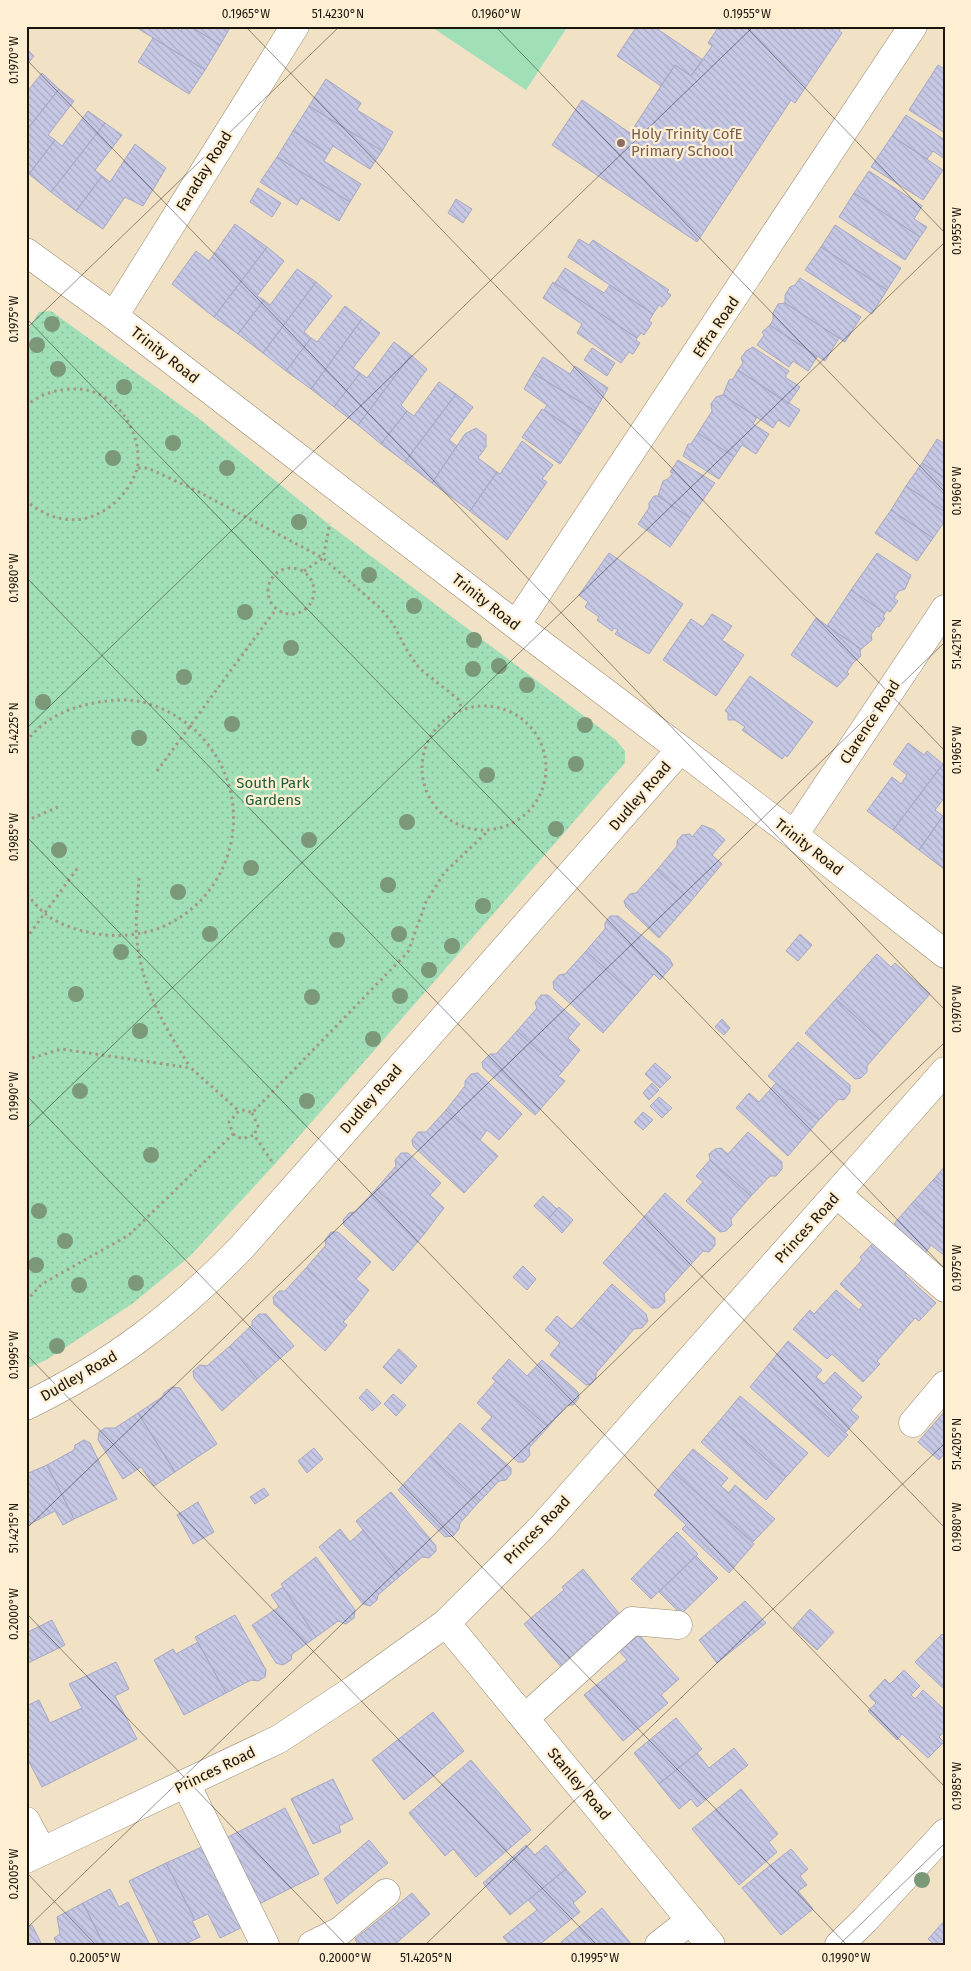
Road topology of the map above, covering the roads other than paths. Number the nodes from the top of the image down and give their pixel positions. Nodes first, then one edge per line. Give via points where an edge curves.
1 (294, 26) edge
2 (913, 26) edge
3 (30, 263) edge
4 (114, 316) junction
5 (945, 608) edge
6 (516, 625) junction
7 (680, 750) junction
8 (794, 835) junction
9 (945, 954) edge
10 (945, 1071) edge
11 (837, 1194) junction
12 (945, 1288) edge
13 (945, 1385) edge
14 (26, 1406) edge
15 (913, 1423) dead end
16 (446, 1623) junction
17 (678, 1625) dead end
18 (525, 1718) junction
19 (186, 1784) junction
20 (26, 1821) edge
21 (945, 1833) edge
22 (34, 1855) edge
23 (386, 1893) dead end
24 (691, 1920) junction
25 (265, 1945) edge
26 (312, 1945) edge
27 (659, 1945) edge
28 (711, 1945) edge
29 (839, 1945) edge

1 - 4 street, Faraday Road
2 - 6 street, Effra Road
3 - 4 street, Trinity Road
4 - 6 street, Trinity Road
5 - 8 street, Clarence Road
6 - 7 street, Trinity Road
7 - 8 street, Trinity Road
7 - 14 street, Dudley Road via 242,1247 204,1286 159,1325 106,1363
8 - 9 street, Trinity Road
10 - 11 street, Princes Road
11 - 12 street
11 - 16 street, Princes Road via 544,1526
13 - 15 street
16 - 18 street, Stanley Road
16 - 19 street, Princes Road via 278,1739
17 - 18 street via 632,1621
18 - 24 street, Stanley Road
19 - 22 street, Princes Road
19 - 25 street
20 - 22 street
21 - 29 street
23 - 26 street via 340,1931
24 - 27 street
24 - 28 street, Stanley Road

